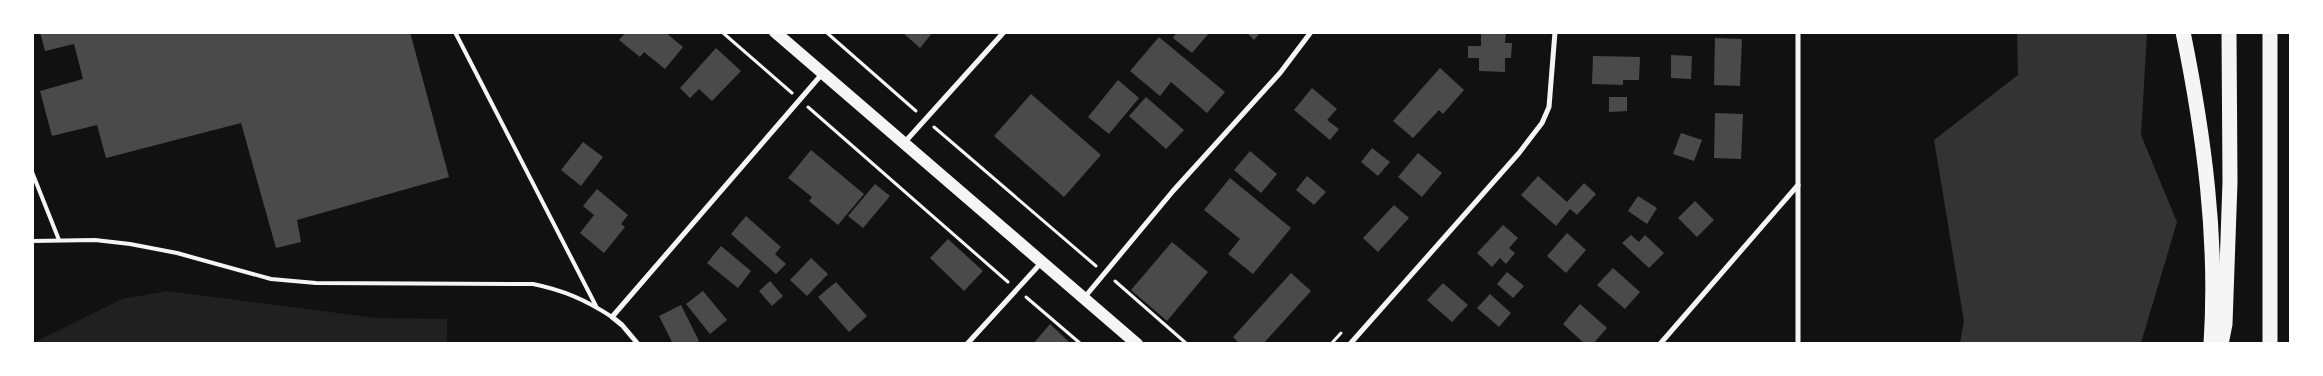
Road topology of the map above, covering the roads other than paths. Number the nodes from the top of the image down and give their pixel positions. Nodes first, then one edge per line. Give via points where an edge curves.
1 (455, 32) edge
2 (775, 32) edge
3 (1004, 32) edge
4 (1311, 32) edge
5 (1555, 32) edge
6 (1798, 32) edge
7 (2183, 32) edge
8 (2229, 32) edge
9 (2270, 32) edge
10 (823, 74) junction
11 (904, 143) junction
12 (32, 172) edge
13 (1798, 184) junction
14 (59, 240) junction
15 (32, 241) edge
16 (1042, 262) junction
17 (1084, 298) junction
18 (596, 306) junction
19 (612, 317) junction
20 (638, 344) edge
21 (967, 344) edge
22 (1137, 344) edge
23 (1350, 344) edge
24 (1660, 344) edge
25 (1798, 344) edge
26 (2211, 344) edge
27 (2221, 344) edge
28 (2270, 344) edge

1 - 18 lane
2 - 10 main road
3 - 11 street
4 - 17 street via 1280,73 1173,191
5 - 23 street via 1551,91 1542,123
6 - 13 street
7 - 26 highway via 2206,163 2214,304
8 - 27 highway via 2230,182 2225,324
9 - 28 highway
10 - 11 main road
10 - 19 street
11 - 16 main road
12 - 14 lane
13 - 24 street
13 - 25 street
14 - 15 lane
14 - 18 lane via 130,244 177,253 271,279 316,283 533,284 557,288
16 - 17 main road
16 - 21 street
17 - 22 main road
18 - 19 lane
19 - 20 street

